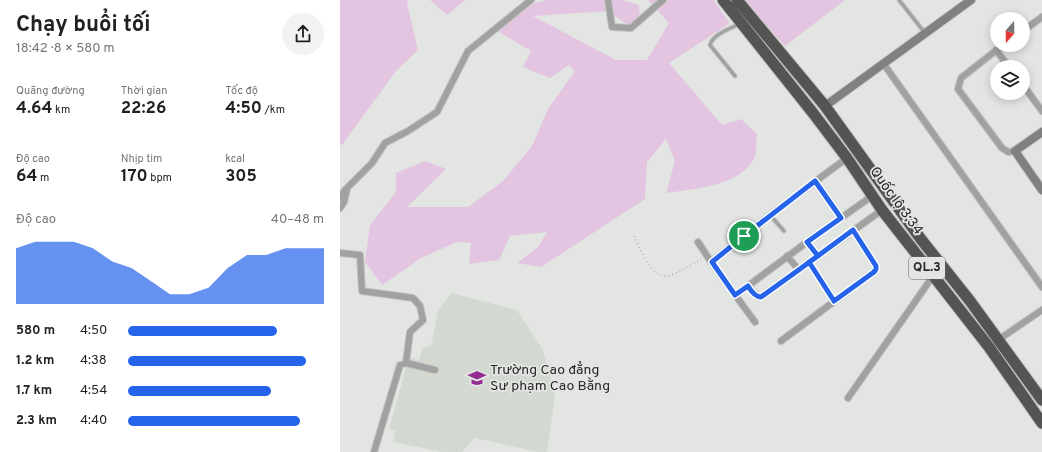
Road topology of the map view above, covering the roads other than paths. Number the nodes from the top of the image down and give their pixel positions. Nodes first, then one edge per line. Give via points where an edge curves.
1 (531, 0) edge
2 (608, 0) edge
3 (663, 0) edge
4 (722, 0) edge
5 (737, 0) edge
6 (899, 0) edge
7 (971, 0) edge
8 (1042, 17) edge
9 (741, 23) junction
10 (1030, 25) edge
11 (925, 33) junction
12 (994, 52) edge
13 (998, 52) edge
14 (1004, 60) edge
15 (884, 63) junction
16 (735, 76) dead end
17 (1030, 95) edge
18 (825, 106) junction
19 (1042, 111) edge
20 (813, 113) junction
21 (1042, 132) edge
22 (1015, 151) junction
23 (847, 158) junction
24 (815, 181) junction
25 (347, 187) junction
26 (1042, 190) edge
27 (872, 196) junction
28 (340, 197) edge
29 (340, 208) edge
30 (882, 210) junction
31 (770, 215) junction
32 (841, 218) junction
33 (853, 230) junction
34 (784, 231) dead end
35 (698, 242) dead end
36 (807, 242) junction
37 (340, 253) edge
38 (787, 256) junction
39 (818, 256) junction
40 (712, 262) junction
41 (809, 262) junction
42 (943, 268) junction
43 (799, 270) junction
44 (933, 276) junction
45 (748, 286) junction
46 (1042, 287) edge
47 (735, 295) junction
48 (834, 301) junction
49 (1042, 310) edge
50 (755, 322) dead end
51 (998, 340) junction
52 (781, 341) dead end
53 (406, 363) junction
54 (436, 370) dead end
55 (848, 398) dead end
56 (1042, 400) edge
57 (1026, 401) junction
58 (1042, 404) edge
59 (1042, 423) edge
60 (374, 452) edge

1 - 25 street via 468,51 437,112 385,143 372,163
2 - 3 street via 612,26 631,28
4 - 9 highway, Quốc lộ 3;34 / QL.3
5 - 18 highway, Quốc lộ 3;34 / QL.3
6 - 11 lane
7 - 11 street
8 - 10 street
9 - 16 lane via 719,34 710,46
9 - 20 highway, Quốc lộ 3;34 / QL.3
11 - 15 street
12 - 22 street via 961,78 958,89 1002,148 1008,152
13 - 14 street
15 - 18 street
15 - 46 street
17 - 19 street
18 - 20 highway
18 - 42 highway, Quốc lộ 3;34 / QL.3
20 - 23 highway, Quốc lộ 3;34 / QL.3
21 - 22 street
22 - 26 street
23 - 24 street
23 - 27 highway, Quốc lộ 3;34 / QL.3
24 - 31 street
24 - 32 street
25 - 28 street
25 - 29 street
27 - 30 highway, Quốc lộ 3;34 / QL.3
27 - 32 street
30 - 33 street
30 - 44 highway, Quốc lộ 3;34 / QL.3
31 - 34 lane
31 - 40 street
32 - 36 street
33 - 39 street
33 - 48 street via 876,269
35 - 40 street
36 - 38 street
36 - 39 street
37 - 53 street via 360,256 362,291 413,298 420,306 423,320 410,332
38 - 43 street
38 - 45 street
39 - 41 street
40 - 47 street
41 - 43 street
41 - 48 street
42 - 44 highway
42 - 51 highway, Quốc lộ 3;34 / QL.3
43 - 45 street via 761,297 754,294
44 - 55 street
44 - 57 highway, Quốc lộ 3;34 / QL.3
45 - 47 street
47 - 50 street
48 - 52 street
49 - 51 street
51 - 56 highway, Quốc lộ 3;34 / QL.3
53 - 54 street
53 - 60 street via 399,368
57 - 58 highway
57 - 59 highway, Quốc lộ 3;34 / QL.3

